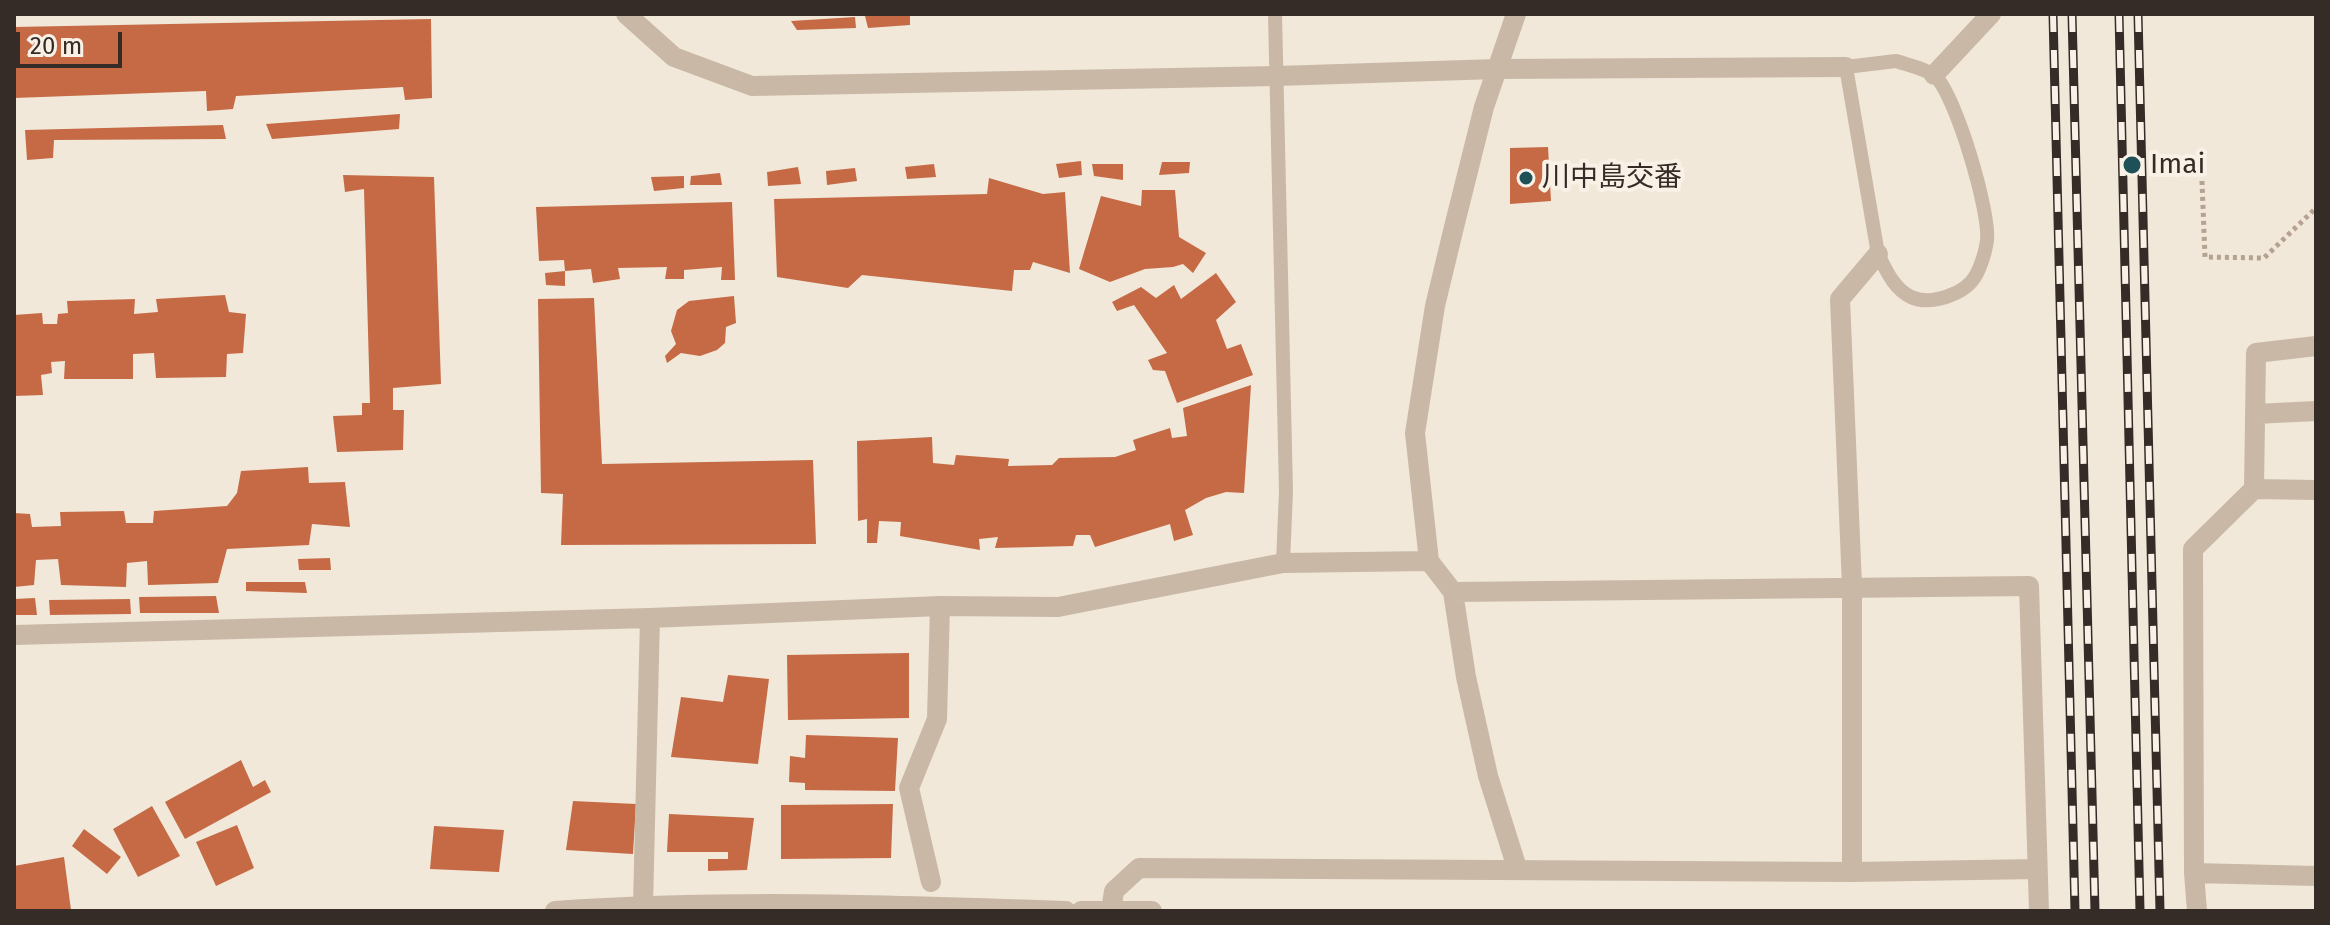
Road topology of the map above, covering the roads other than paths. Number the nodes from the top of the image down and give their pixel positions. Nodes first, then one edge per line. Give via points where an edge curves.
1 (626, 14) edge
2 (1275, 14) edge
3 (1516, 14) edge
4 (1991, 14) edge
5 (1846, 67) junction
6 (1497, 69) junction
7 (1934, 75) junction
8 (1277, 76) junction
9 (1878, 254) junction
10 (2316, 346) edge
11 (2316, 411) edge
12 (2255, 414) junction
13 (2254, 489) junction
14 (2316, 490) edge
15 (1429, 561) junction
16 (1283, 563) junction
17 (1852, 586) junction
18 (1453, 592) junction
19 (940, 606) junction
20 (650, 618) junction
21 (14, 635) edge
22 (1517, 868) junction
23 (2037, 869) junction
24 (1852, 872) junction
25 (2194, 873) junction
26 (2316, 876) edge
27 (931, 882) dead end
28 (643, 905) junction
29 (555, 911) edge
30 (1066, 911) edge
31 (1081, 911) edge
32 (1111, 911) edge
33 (1152, 911) edge
34 (2039, 911) edge
35 (2197, 911) edge

1 - 8 street via 674,57 752,86
2 - 8 lane
3 - 6 street
4 - 7 street
5 - 6 street
5 - 7 lane via 1896,61
5 - 9 lane
6 - 8 street
6 - 15 street via 1435,306 1415,433
7 - 9 lane via 1950,96 1979,189 1988,239 1976,277 1959,292 1934,300 1912,298 1892,281
8 - 16 lane
9 - 17 street via 1840,299
10 - 12 street via 2256,353
11 - 12 street
12 - 13 street
13 - 14 street
13 - 25 street via 2193,549
15 - 16 street
15 - 18 street
16 - 19 street via 1058,607
17 - 18 street
17 - 23 street via 2029,586
17 - 24 street
18 - 22 street via 1488,776
19 - 20 street
19 - 27 street via 937,719 909,788
20 - 21 street
20 - 28 street
22 - 24 street
22 - 32 street via 1139,868 1114,891
23 - 24 street
23 - 34 street
25 - 26 street
25 - 35 street
28 - 29 street
28 - 30 street
31 - 32 street
32 - 33 street

